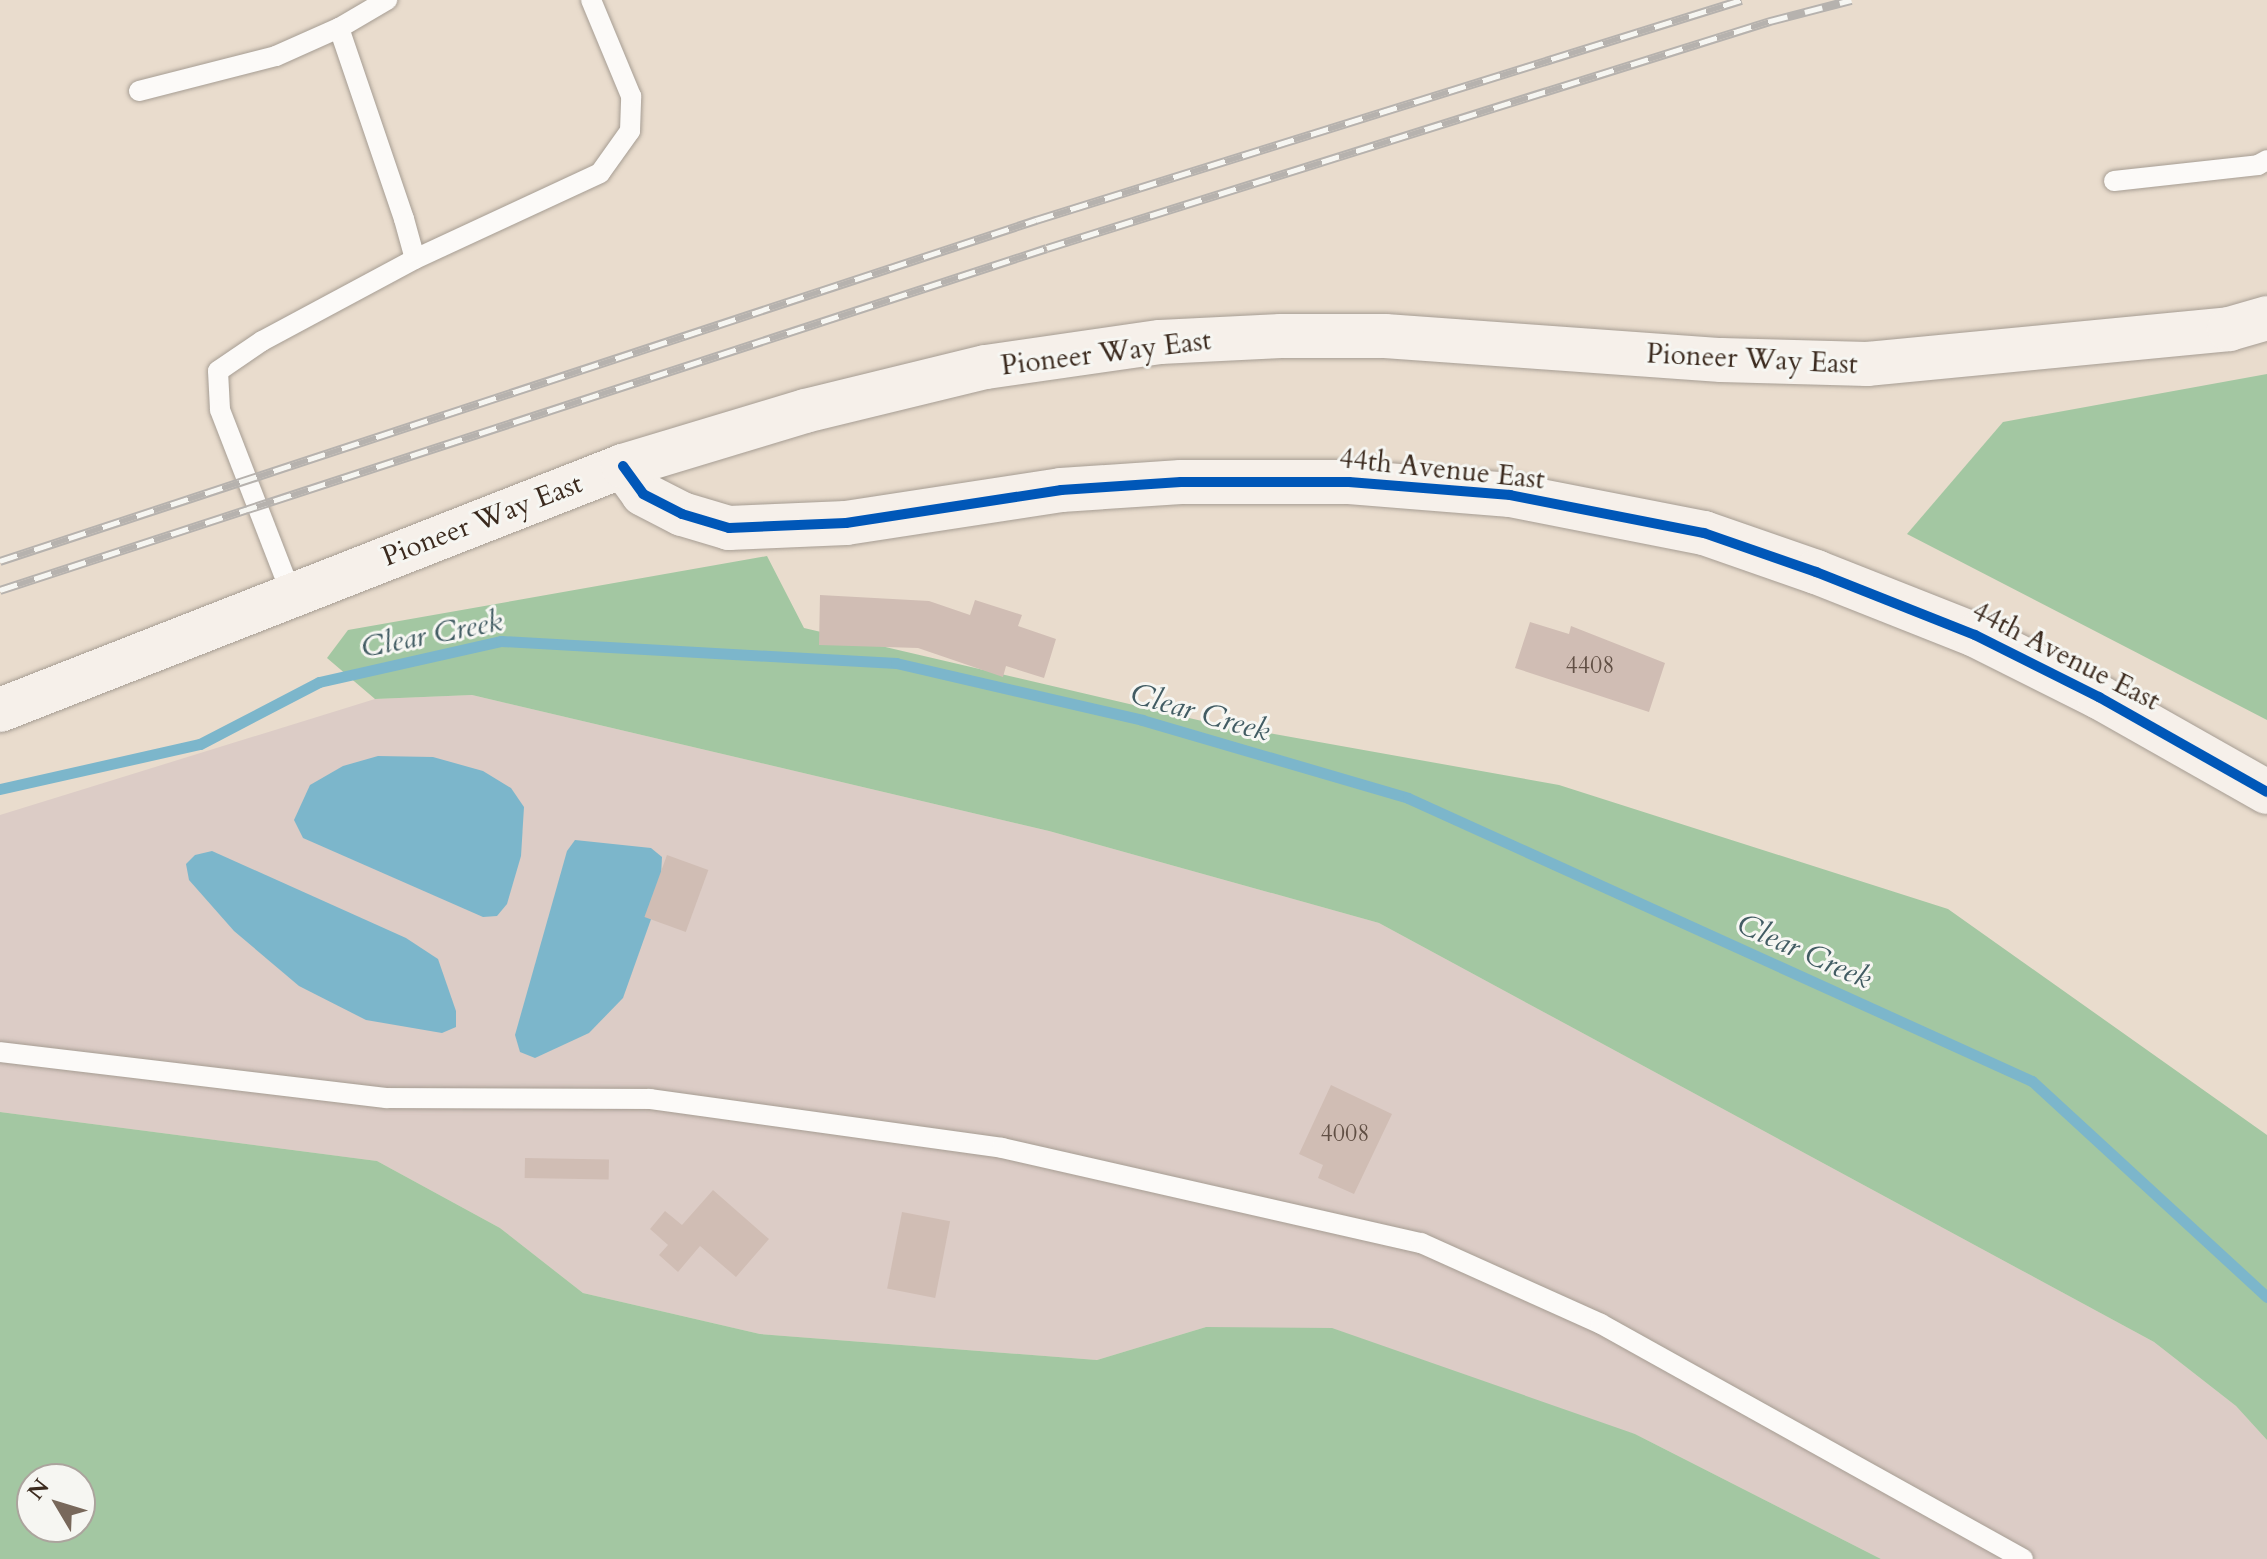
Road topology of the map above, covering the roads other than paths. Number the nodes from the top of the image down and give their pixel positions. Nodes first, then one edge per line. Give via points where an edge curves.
1 (387, 0) edge
2 (591, 0) edge
3 (339, 28) junction
4 (139, 91) dead end
5 (2267, 160) edge
6 (2114, 181) dead end
7 (415, 259) junction
8 (2267, 318) edge
9 (623, 466) junction
10 (291, 593) junction
11 (0, 710) edge
12 (2267, 792) edge
13 (0, 1052) edge
14 (2023, 1559) edge

1 - 3 lane
2 - 7 lane via 631,96 630,131 600,173
3 - 4 lane via 276,56
3 - 7 lane via 377,128
5 - 6 lane
7 - 10 lane via 262,341 218,371 220,410
8 - 9 main road, Pioneer Way East via 2229,329 1867,364 1721,360 1385,336 1160,342 986,367 805,411
9 - 10 main road, Pioneer Way East
9 - 12 main road, 44th Avenue East via 643,494 682,514 729,528 846,523 1061,490 1222,481 1349,482 1510,495 1704,533 1975,635 2099,697
10 - 11 main road, Pioneer Way East
13 - 14 lane via 386,1098 650,1099 1002,1148 1421,1243 1601,1324

